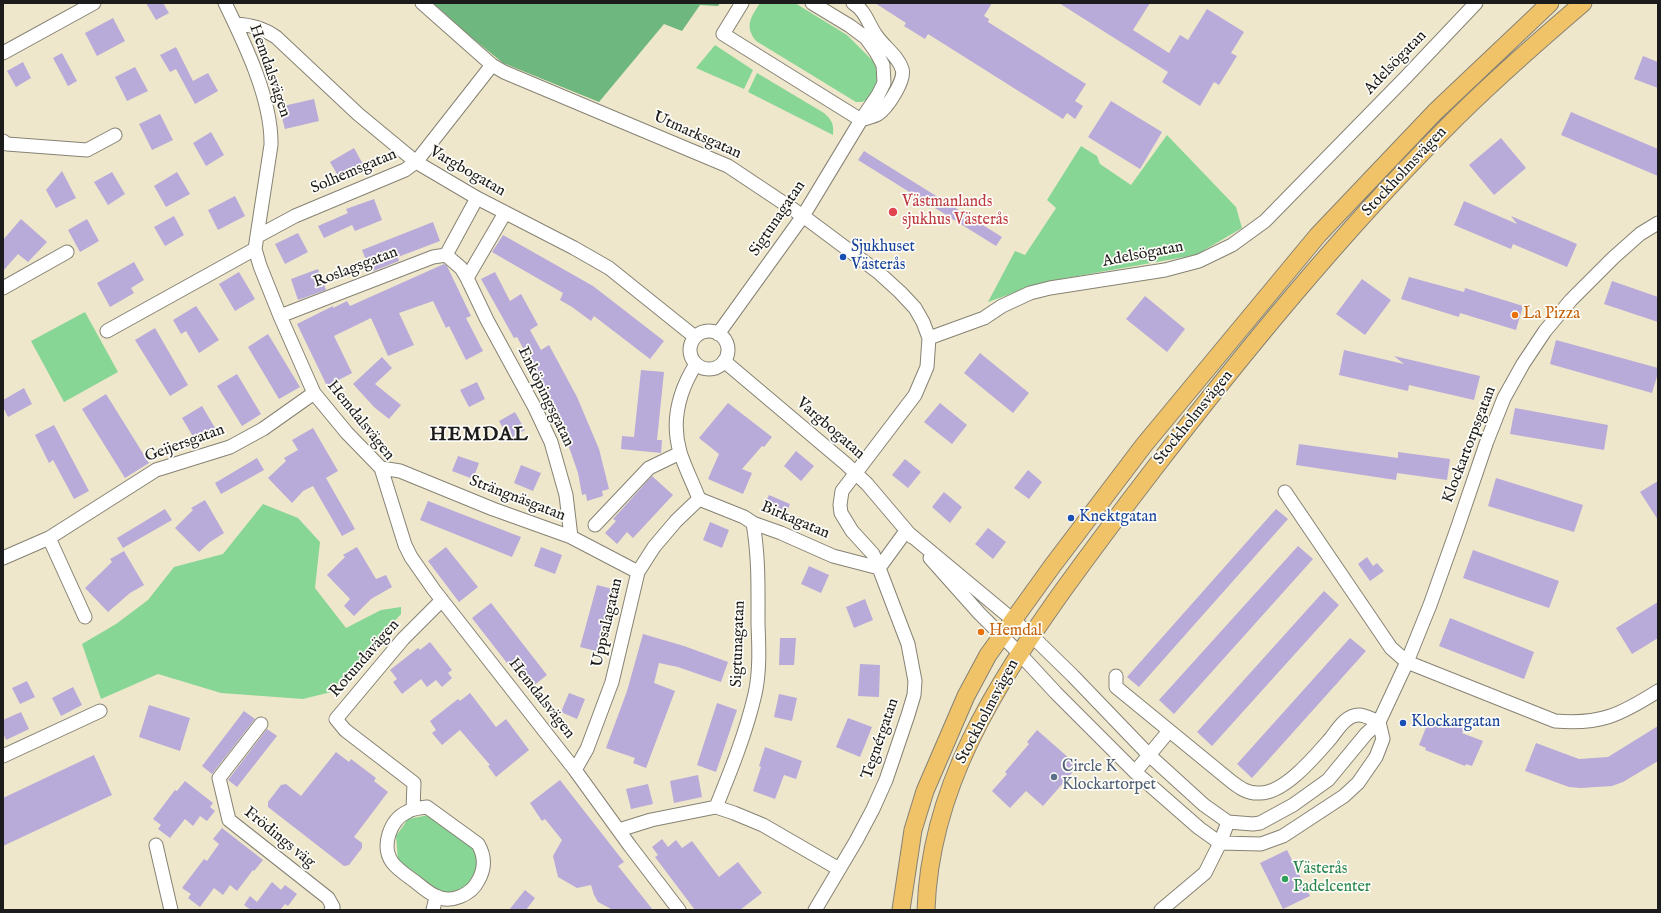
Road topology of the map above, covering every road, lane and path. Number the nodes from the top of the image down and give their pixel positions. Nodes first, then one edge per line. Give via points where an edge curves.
1 (94, 3) edge
2 (225, 3) edge
3 (422, 3) edge
4 (742, 3) edge
5 (812, 3) edge
6 (853, 3) edge
7 (1476, 3) edge
8 (1550, 3) edge
9 (1582, 3) edge
10 (235, 24) junction
11 (3, 53) edge
12 (492, 65) junction
13 (860, 120) junction
14 (115, 135) dead end
15 (3, 141) edge
16 (416, 162) junction
17 (477, 198) junction
18 (505, 213) junction
19 (802, 216) junction
20 (1658, 223) edge
21 (258, 236) junction
22 (255, 249) junction
23 (67, 252) dead end
24 (446, 255) junction
25 (467, 278) junction
26 (3, 288) edge
27 (280, 316) junction
28 (107, 331) dead end
29 (718, 334) junction
30 (695, 337) junction
31 (929, 338) junction
32 (724, 361) junction
33 (696, 364) junction
34 (314, 393) junction
35 (680, 453) junction
36 (381, 468) junction
37 (855, 473) junction
38 (1285, 492) dead end
39 (699, 499) junction
40 (753, 524) junction
41 (595, 525) dead end
42 (906, 531) junction
43 (571, 537) junction
44 (49, 538) junction
45 (3, 558) edge
46 (879, 568) junction
47 (638, 572) junction
48 (442, 600) junction
49 (86, 617) dead end
50 (1014, 619) junction
51 (1031, 635) junction
52 (1002, 636) junction
53 (1019, 652) junction
54 (1407, 662) junction
55 (1116, 676) dead end
56 (1658, 691) edge
57 (100, 711) dead end
58 (1379, 722) junction
59 (261, 724) dead end
60 (1169, 731) junction
61 (1149, 755) junction
62 (3, 756) edge
63 (574, 770) junction
64 (1135, 772) junction
65 (716, 807) junction
66 (413, 809) junction
67 (1228, 822) junction
68 (619, 830) junction
69 (1220, 843) junction
70 (156, 845) dead end
71 (839, 869) junction
72 (436, 897) junction
73 (170, 910) edge
74 (331, 910) edge
75 (433, 910) edge
76 (679, 910) edge
77 (815, 910) edge
78 (902, 910) edge
79 (926, 910) edge
80 (1162, 910) edge

1 - 11 street
2 - 10 street, Hemdalsvägen
3 - 12 street, Utmarksgatan
4 - 13 street via 723,34
5 - 13 street, Sigtunagatan via 866,38 883,65 884,82
6 - 13 street via 865,13 872,30 897,59 903,71 901,83 887,105 879,113
7 - 31 street, Adelsögatan via 1265,221 1232,245 1199,261 1165,270 1030,293 984,318
8 - 50 main road, Stockholmsvägen via 1435,112 1318,235 1144,445
9 - 51 main road, Stockholmsvägen via 1443,130 1329,253 1111,524
10 - 16 street, Vargbogatan via 251,25 276,37 353,109
10 - 21 street, Hemdalsvägen via 253,66 267,107 271,129
12 - 16 street, Solhemsgatan
12 - 19 street, Utmarksgatan via 728,166
13 - 19 street, Sigtunagatan
14 - 15 street via 87,150 7,144
16 - 17 street, Vargbogatan
16 - 21 street, Solhemsgatan via 405,170 295,216
17 - 18 street, Vargbogatan
17 - 24 street
18 - 25 street
18 - 30 street, Vargbogatan via 608,268
19 - 29 street, Sigtunagatan
19 - 31 street, Utmarksgatan via 878,272 900,292 915,308
20 - 54 street, Klockartorpsgatan via 1640,234 1582,289 1545,331 1523,364 1504,398 1487,441
21 - 22 street, Hemdalsvägen
22 - 27 street, Hemdalsvägen
22 - 28 street
23 - 26 street
24 - 25 street via 462,268
24 - 27 street, Roslagsgatan via 432,257
25 - 43 street, Enköpingsgatan via 551,442 566,495
27 - 34 street, Hemdalsvägen
29 - 30 street via 708,331
29 - 32 street via 727,344 728,352
30 - 33 street via 691,342 691,356
31 - 37 street via 927,367 916,395
32 - 33 street via 712,368
32 - 37 street, Vargbogatan
33 - 35 street via 678,402 676,419
34 - 36 street, Hemdalsvägen
34 - 44 street, Geijersgatan via 263,430 230,447 156,470
35 - 39 street
35 - 41 street via 649,468
36 - 43 street, Strängnäsgatan via 400,471
36 - 48 street, Hemdalsvägen via 405,545
37 - 42 street, Vargbogatan
37 - 46 street, Tegnérgatan via 842,491 841,513 852,531 873,554
38 - 54 street via 1391,648
39 - 40 street, Birkagatan via 744,517
39 - 47 street, Uppsalagatan via 671,526
40 - 46 street, Birkagatan via 781,533 833,556
40 - 65 street, Sigtunagatan via 758,601 758,666 755,693 735,762
42 - 46 street
42 - 50 street, Vargbogatan
42 - 52 street, Vargbogatan via 949,581
43 - 47 street, Strängnäsgatan
44 - 45 street, Geijersgatan
44 - 49 street
46 - 71 street, Tegnérgatan via 908,644 915,681 914,695 886,780 873,809
47 - 63 street, Uppsalagatan via 612,682 586,749
48 - 63 street, Hemdalsvägen
48 - 66 street, Rotundavägen via 402,639 336,719 345,730 414,782
50 - 51 street, Vargbogatan
50 - 52 main road, Stockholmsvägen
51 - 53 main road, Stockholmsvägen
51 - 61 street
52 - 53 street, Vargbogatan
52 - 78 main road, Stockholmsvägen via 988,655 966,696 925,791 913,830
53 - 64 street
53 - 79 main road, Stockholmsvägen via 991,698 947,794 934,843
54 - 56 street via 1555,721 1597,721 1636,705
54 - 58 street, Klockartorpsgatan
55 - 60 street via 1116,687
57 - 62 street
58 - 60 street via 1359,715 1347,719 1317,754 1289,780 1274,789 1260,793 1245,791
58 - 67 street, Klockartorpsgatan via 1328,780 1293,805 1260,823
58 - 69 street via 1383,739 1376,757 1358,783 1344,796 1283,836 1261,844
59 - 74 street, Frödings väg via 219,778 229,820 328,898
60 - 61 street
61 - 64 street
61 - 67 street via 1204,805
63 - 68 street, Hemdalsvägen
64 - 69 street
65 - 68 street via 651,820
65 - 71 street via 762,825
66 - 72 street via 396,819 388,837 388,852 392,862
66 - 72 street via 427,807 478,844 482,850 482,873 476,886 454,899
67 - 69 street
68 - 76 street, Hemdalsvägen
69 - 80 street via 1205,873
70 - 73 street
71 - 77 street, Tegnérgatan
72 - 75 street

